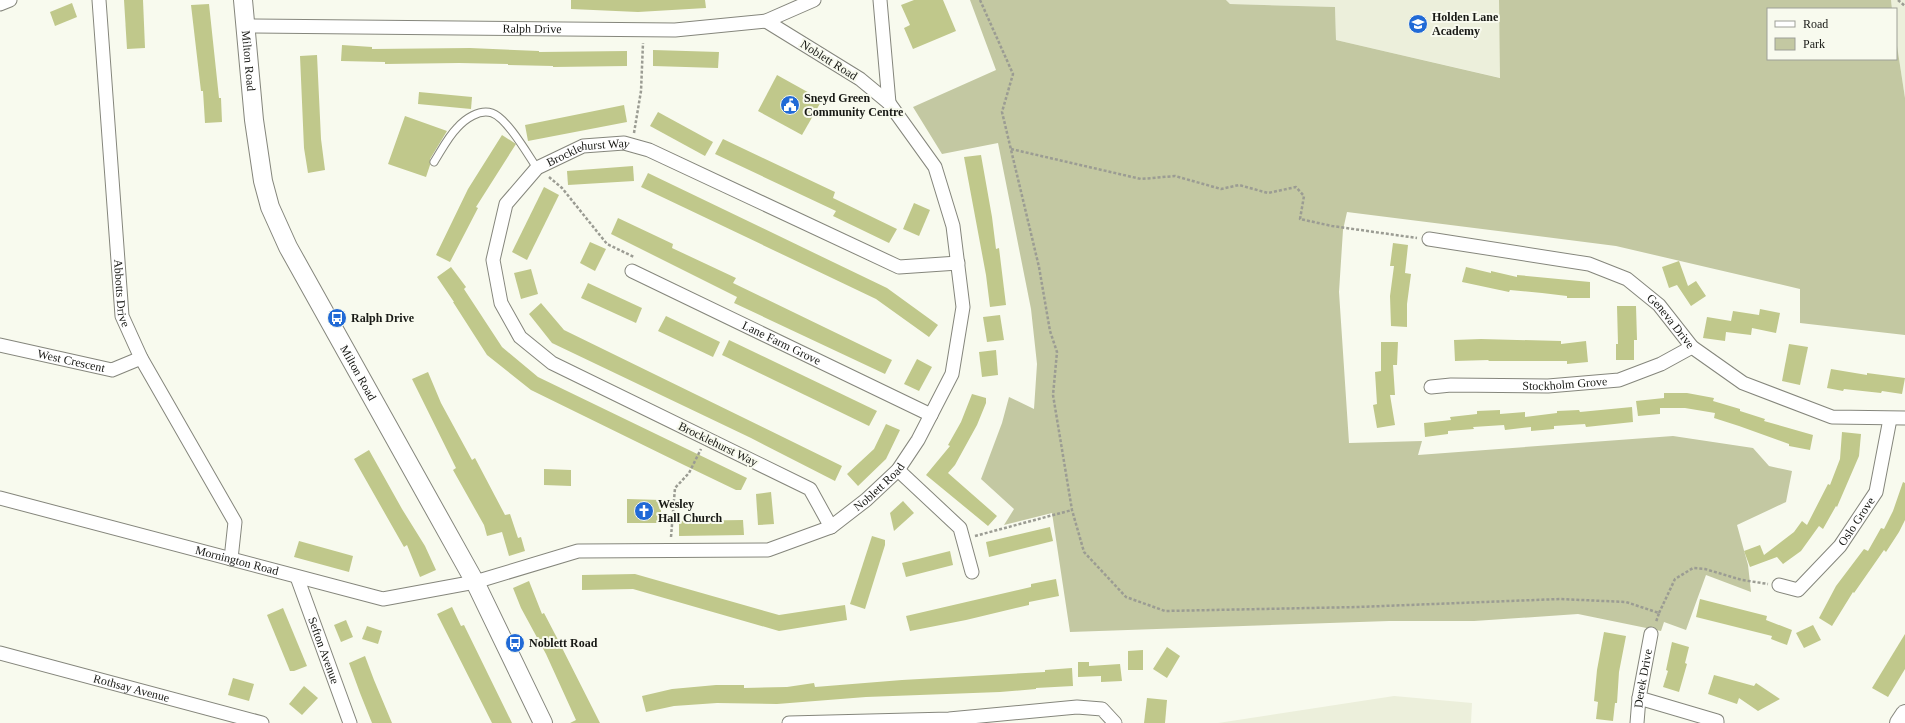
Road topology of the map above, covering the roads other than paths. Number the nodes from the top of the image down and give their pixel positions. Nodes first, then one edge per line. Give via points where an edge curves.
1 (10, 0) edge
2 (99, 0) edge
3 (243, 0) edge
4 (814, 0) edge
5 (880, 0) edge
6 (0, 4) edge
7 (766, 21) junction
8 (246, 26) junction
9 (889, 103) junction
10 (434, 162) dead end
11 (538, 168) junction
12 (1429, 239) road end
13 (958, 263) junction
14 (632, 271) road end
15 (0, 345) edge
16 (1692, 347) junction
17 (141, 358) junction
18 (1431, 387) dead end
19 (931, 415) junction
20 (1905, 418) edge
21 (1890, 419) junction
22 (898, 470) junction
23 (0, 498) edge
24 (830, 527) junction
25 (231, 559) junction
26 (972, 572) dead end
27 (297, 577) junction
28 (475, 582) junction
29 (1778, 585) road end
30 (1651, 634) road end
31 (0, 653) edge
32 (1639, 698) junction
33 (1905, 714) edge
34 (949, 721) edge
35 (262, 723) edge
36 (350, 723) edge
37 (543, 723) edge
38 (789, 723) edge
39 (1116, 723) edge
40 (1637, 723) edge
41 (1716, 723) edge
42 (1899, 723) edge

1 - 6 street
2 - 17 street, Abbotts Drive via 122,316
3 - 8 street, Milton Road
4 - 7 street, Ralph Drive
5 - 9 street
7 - 8 street, Ralph Drive via 675,30
7 - 9 street, Noblett Road via 860,79
8 - 28 street, Milton Road via 254,120 263,181 270,207 288,248
9 - 13 street, Noblett Road via 935,167 953,226
10 - 11 lane via 456,128 478,113 492,113 504,121
11 - 13 street, Brocklehurst Way via 583,146 624,143 649,150 899,266
11 - 24 street, Brocklehurst Way via 506,204 493,260 501,303 520,337 552,363 810,489
12 - 16 street, Geneva Drive via 1589,264 1628,279 1659,305
13 - 19 street, Noblett Road via 963,307 952,374
14 - 19 street, Lane Farm Grove
15 - 17 street, West Crescent via 112,370
16 - 18 street, Stockholm Grove via 1661,364 1619,380 1548,386
16 - 21 street, Geneva Drive via 1743,383 1832,417
17 - 25 street, Abbotts Drive via 235,522
19 - 22 street, Noblett Road
20 - 21 street, Geneva Drive
21 - 29 street, Oslo Grove via 1876,492 1840,546 1798,590
22 - 24 street, Noblett Road via 866,500
22 - 26 street via 960,528
23 - 25 street, Mornington Road
24 - 28 street, Noblett Road via 768,550 578,551
25 - 27 street, Mornington Road
27 - 28 street, Mornington Road via 383,599
27 - 36 street, Sefton Avenue
28 - 37 street, Milton Road
30 - 32 street, Derek Drive
31 - 35 street, Rothsay Avenue
32 - 40 street, Derek Drive
32 - 41 street via 1717,721
33 - 42 street
34 - 38 street
34 - 39 street via 1077,707 1102,709

